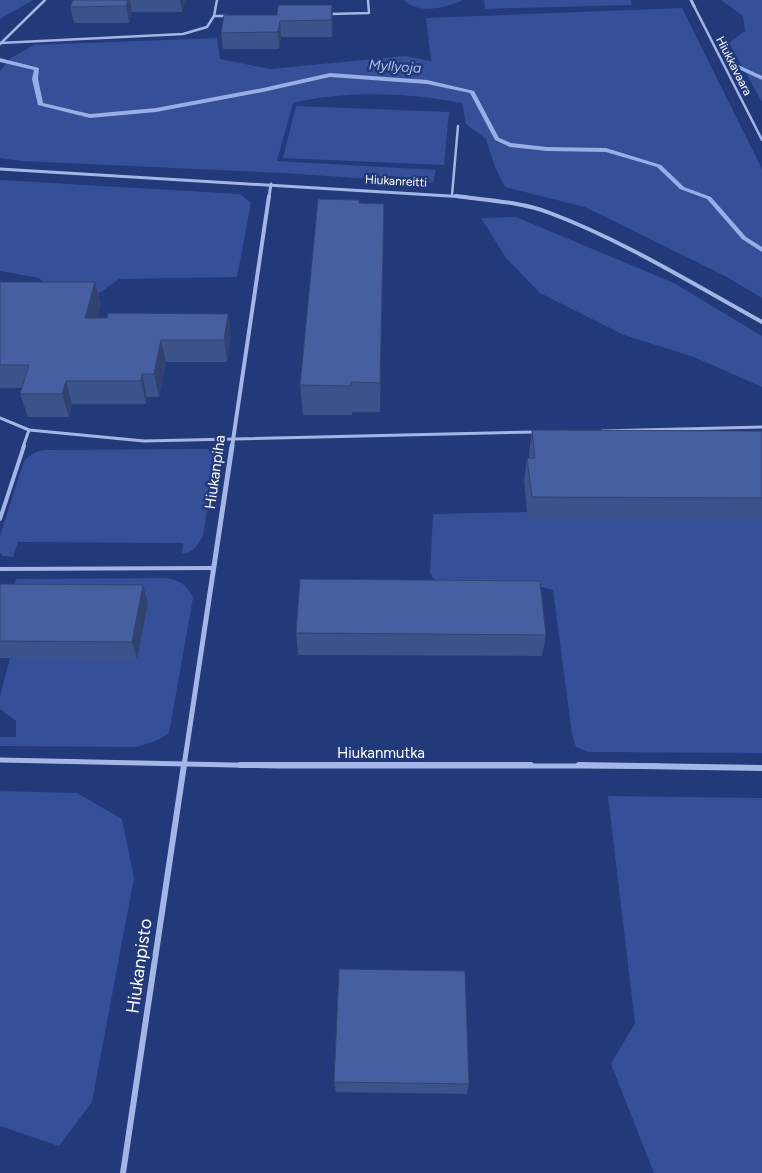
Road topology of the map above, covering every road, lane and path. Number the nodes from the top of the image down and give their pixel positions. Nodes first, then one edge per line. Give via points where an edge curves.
1 (45, 0) edge
2 (217, 0) edge
3 (368, 0) edge
4 (691, 0) edge
5 (694, 6) joint
6 (324, 14) edge
7 (214, 16) junction
8 (230, 16) edge
9 (0, 44) edge
10 (458, 126) dead end
11 (762, 140) edge
12 (0, 170) edge
13 (271, 184) junction
14 (452, 194) junction
15 (762, 322) edge
16 (0, 418) edge
17 (762, 427) edge
18 (29, 430) junction
19 (592, 431) edge
20 (542, 432) edge
21 (233, 440) junction
22 (0, 519) edge
23 (214, 568) junction
24 (0, 569) edge
25 (0, 760) edge
26 (184, 764) junction
27 (762, 768) edge
28 (123, 1173) edge

1 - 9 lane
2 - 7 lane
3 - 6 lane via 369,13
4 - 5 street, Hiukkavaara
5 - 11 lane, Hiukkavaara
7 - 8 lane
7 - 9 lane via 207,27 183,34
10 - 14 lane
12 - 13 street, Hiukanreitti
13 - 14 street, Hiukanreitti
13 - 21 street, Hiukanpiha
14 - 15 street, Hiukanreitti via 548,212 608,238
16 - 18 lane
17 - 19 lane
18 - 21 lane via 144,441
18 - 22 lane
20 - 21 lane
21 - 23 street, Hiukanpiha
23 - 24 lane
23 - 26 street, Hiukanpiha
25 - 26 street, Hiukanmutka
26 - 27 street, Hiukanmutka
26 - 28 street, Hiukanpisto

